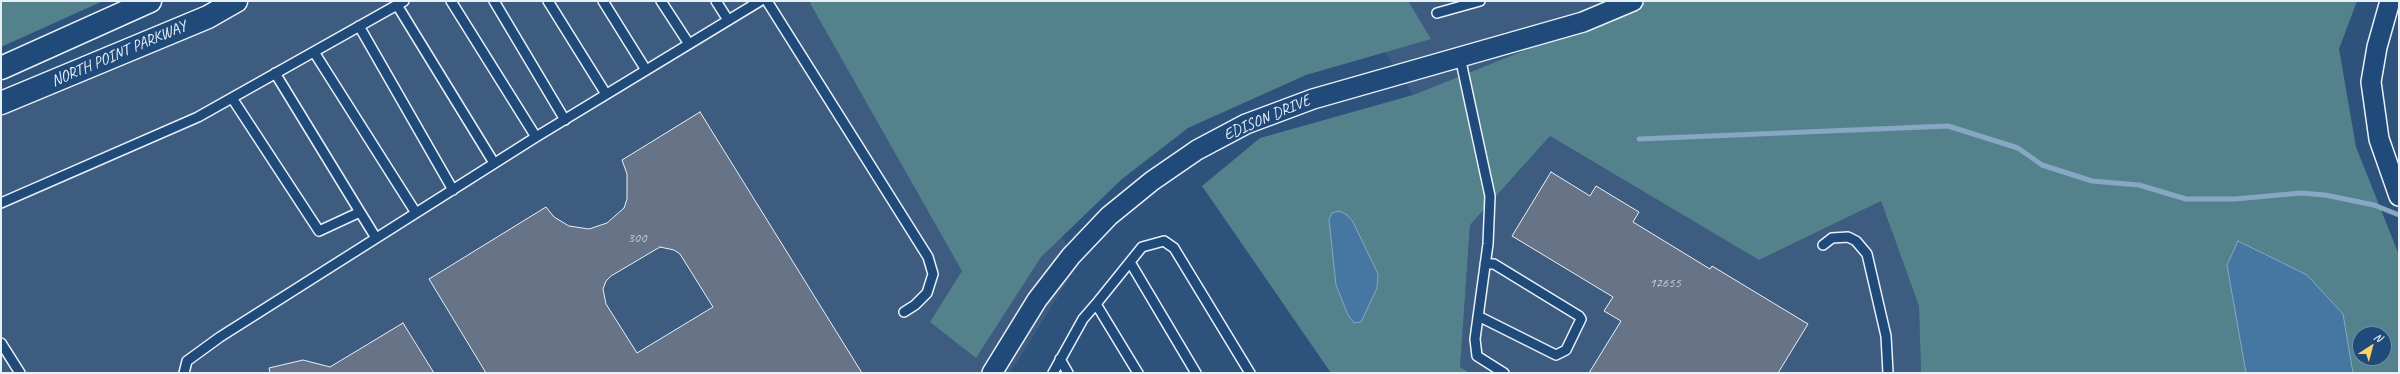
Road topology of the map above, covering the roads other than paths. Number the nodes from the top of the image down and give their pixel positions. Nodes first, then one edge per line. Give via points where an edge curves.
1 (150, 1) edge
2 (236, 1) edge
3 (451, 1) edge
4 (494, 1) edge
5 (548, 1) edge
6 (603, 1) edge
7 (661, 1) edge
8 (716, 1) edge
9 (760, 1) edge
10 (767, 1) edge
11 (1480, 1) edge
12 (1632, 1) edge
13 (2390, 1) edge
14 (401, 3) edge
15 (1437, 13) dead end
16 (728, 20) junction
17 (359, 26) junction
18 (689, 44) junction
19 (314, 52) junction
20 (1460, 57) junction
21 (1, 68) edge
22 (646, 70) junction
23 (275, 73) junction
24 (606, 94) junction
25 (232, 98) junction
26 (1, 103) edge
27 (565, 120) junction
28 (536, 137) junction
29 (494, 163) junction
30 (453, 190) junction
31 (2399, 195) edge
32 (1, 203) edge
33 (360, 212) junction
34 (416, 213) junction
35 (376, 238) junction
36 (1823, 245) dead end
37 (1130, 262) junction
38 (1485, 264) junction
39 (1096, 304) junction
40 (904, 312) dead end
41 (1478, 316) junction
42 (1, 343) edge
43 (1060, 359) junction
44 (20, 373) edge
45 (184, 373) edge
46 (992, 373) edge
47 (1053, 373) edge
48 (1068, 373) edge
49 (1138, 373) edge
50 (1196, 373) edge
51 (1250, 373) edge
52 (1504, 373) edge
53 (1888, 373) edge

1 - 21 street
2 - 26 street, NORTH POINT PARKWAY via 208,17
3 - 28 lane
4 - 27 lane
5 - 24 lane
6 - 22 lane
7 - 18 lane
8 - 16 lane
9 - 16 lane
10 - 40 lane via 928,257 933,274 927,293
11 - 15 lane
12 - 20 street, EDISON DRIVE via 1583,22
13 - 31 street via 2377,47 2371,82 2379,140
14 - 17 lane
14 - 29 lane
16 - 18 lane
17 - 19 lane
17 - 30 lane
18 - 22 lane
19 - 23 lane
19 - 34 lane
20 - 38 lane via 1490,196
20 - 46 street, EDISON DRIVE via 1313,99 1246,124 1196,150 1152,180 1109,216 1071,256 1037,300
22 - 24 lane
23 - 25 lane
23 - 33 lane
24 - 27 lane
25 - 32 lane via 198,117
25 - 33 lane via 319,231
27 - 28 lane
28 - 29 lane
29 - 30 lane
30 - 34 lane
33 - 35 lane
34 - 35 lane
35 - 45 lane via 220,337 187,361
36 - 53 lane via 1832,238 1848,237 1856,241 1867,254 1886,336
37 - 39 lane
37 - 50 lane
37 - 51 lane via 1142,247 1164,241 1174,248
38 - 41 lane
38 - 41 lane via 1494,264 1581,319 1566,350 1556,355
39 - 43 lane via 1083,319
39 - 49 lane
41 - 52 lane via 1476,356
42 - 44 lane
43 - 47 lane
43 - 48 lane

